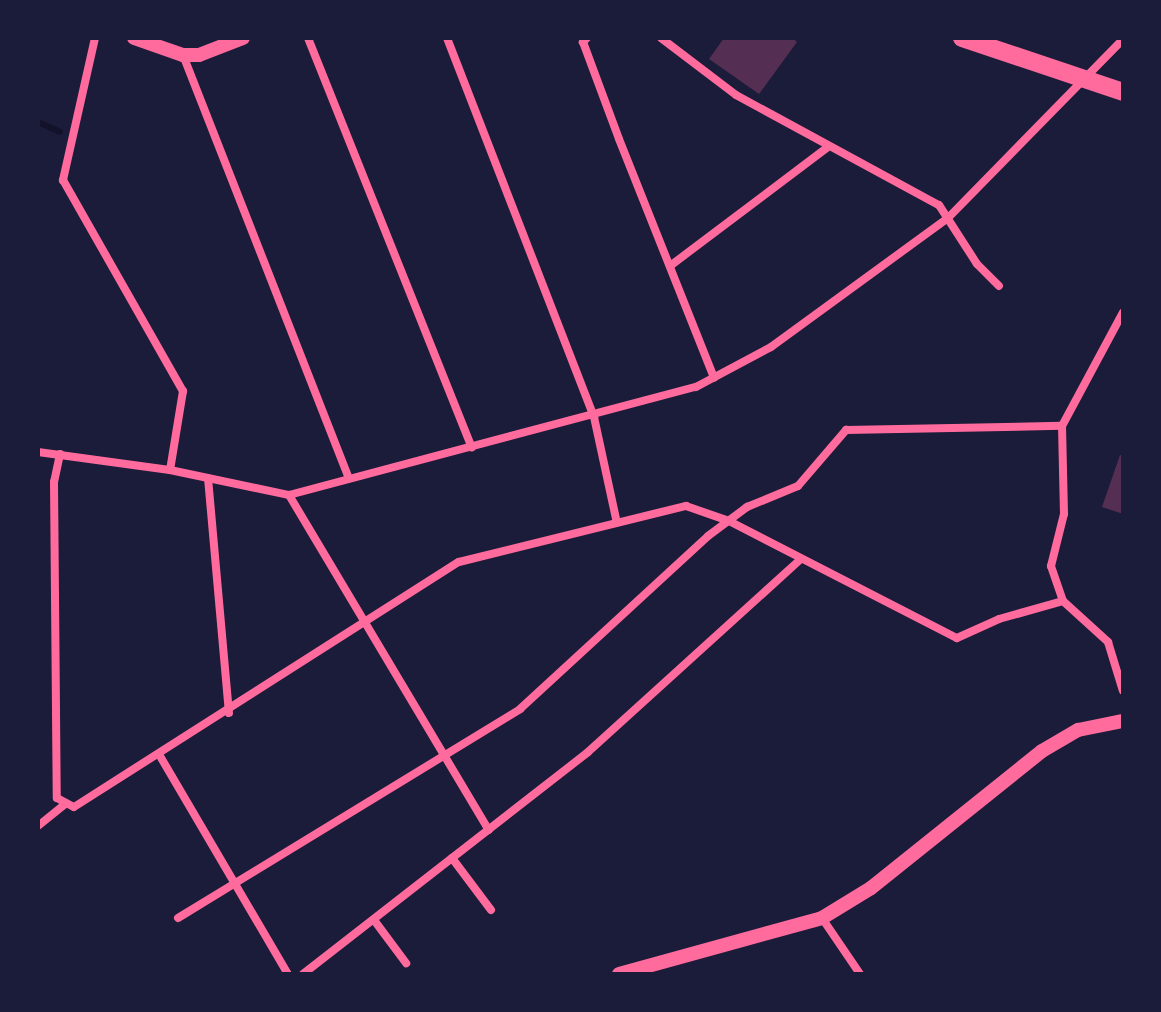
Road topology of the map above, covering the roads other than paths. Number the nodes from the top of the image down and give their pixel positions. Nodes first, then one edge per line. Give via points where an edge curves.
1 (95, 38) edge
2 (134, 38) edge
3 (243, 38) edge
4 (308, 38) edge
5 (447, 38) edge
6 (587, 38) edge
7 (661, 38) edge
8 (962, 38) edge
9 (1123, 39) edge
10 (183, 55) junction
11 (1082, 80) junction
12 (1123, 92) edge
13 (829, 146) junction
14 (948, 218) junction
15 (670, 266) junction
16 (999, 286) dead end
17 (1123, 312) edge
18 (714, 378) junction
19 (594, 417) junction
20 (1062, 426) junction
21 (472, 447) junction
22 (38, 452) edge
23 (60, 454) junction
24 (170, 470) junction
25 (208, 478) junction
26 (349, 479) junction
27 (289, 495) junction
28 (729, 521) junction
29 (617, 523) junction
30 (800, 560) junction
31 (1063, 601) junction
32 (363, 624) junction
33 (1123, 691) edge
34 (229, 713) junction
35 (1123, 721) edge
36 (160, 756) junction
37 (446, 757) junction
38 (66, 803) junction
39 (38, 826) edge
40 (489, 830) junction
41 (452, 858) junction
42 (234, 886) junction
43 (491, 910) dead end
44 (178, 918) dead end
45 (822, 918) junction
46 (374, 920) junction
47 (406, 963) dead end
48 (288, 974) edge
49 (303, 974) edge
50 (619, 974) edge
51 (860, 974) edge

1 - 24 street via 63,180 183,391
2 - 10 street
3 - 10 street via 199,55
4 - 21 street
5 - 19 street
6 - 15 street via 583,42 588,56
7 - 13 street via 712,80
8 - 11 main road
9 - 11 street
10 - 26 street
11 - 12 main road
11 - 14 street
13 - 14 street via 939,205
13 - 15 street
14 - 16 street via 977,264
14 - 18 street via 771,347
15 - 18 street
17 - 20 street
18 - 19 street
19 - 21 street
19 - 29 street
20 - 28 street via 846,430 798,486 747,507
20 - 31 street via 1064,514 1051,566
21 - 26 street
22 - 23 street
23 - 24 street
23 - 38 street via 54,482 57,798
24 - 25 street
25 - 27 street
25 - 34 street
26 - 27 street
27 - 32 street
28 - 29 street via 686,506
28 - 30 street
28 - 37 street via 520,709
29 - 32 street via 459,562
30 - 31 street via 957,638 999,619
30 - 40 street via 588,752
31 - 33 street via 1108,642
32 - 34 street
32 - 37 street
34 - 36 street
35 - 45 street via 1078,730 1042,751 909,859
36 - 38 street via 74,807
36 - 42 street
37 - 40 street
37 - 42 street
38 - 39 street
40 - 41 street
41 - 43 street
41 - 46 street
42 - 44 street
42 - 48 street
45 - 50 street
45 - 51 street
46 - 47 street
46 - 49 street

